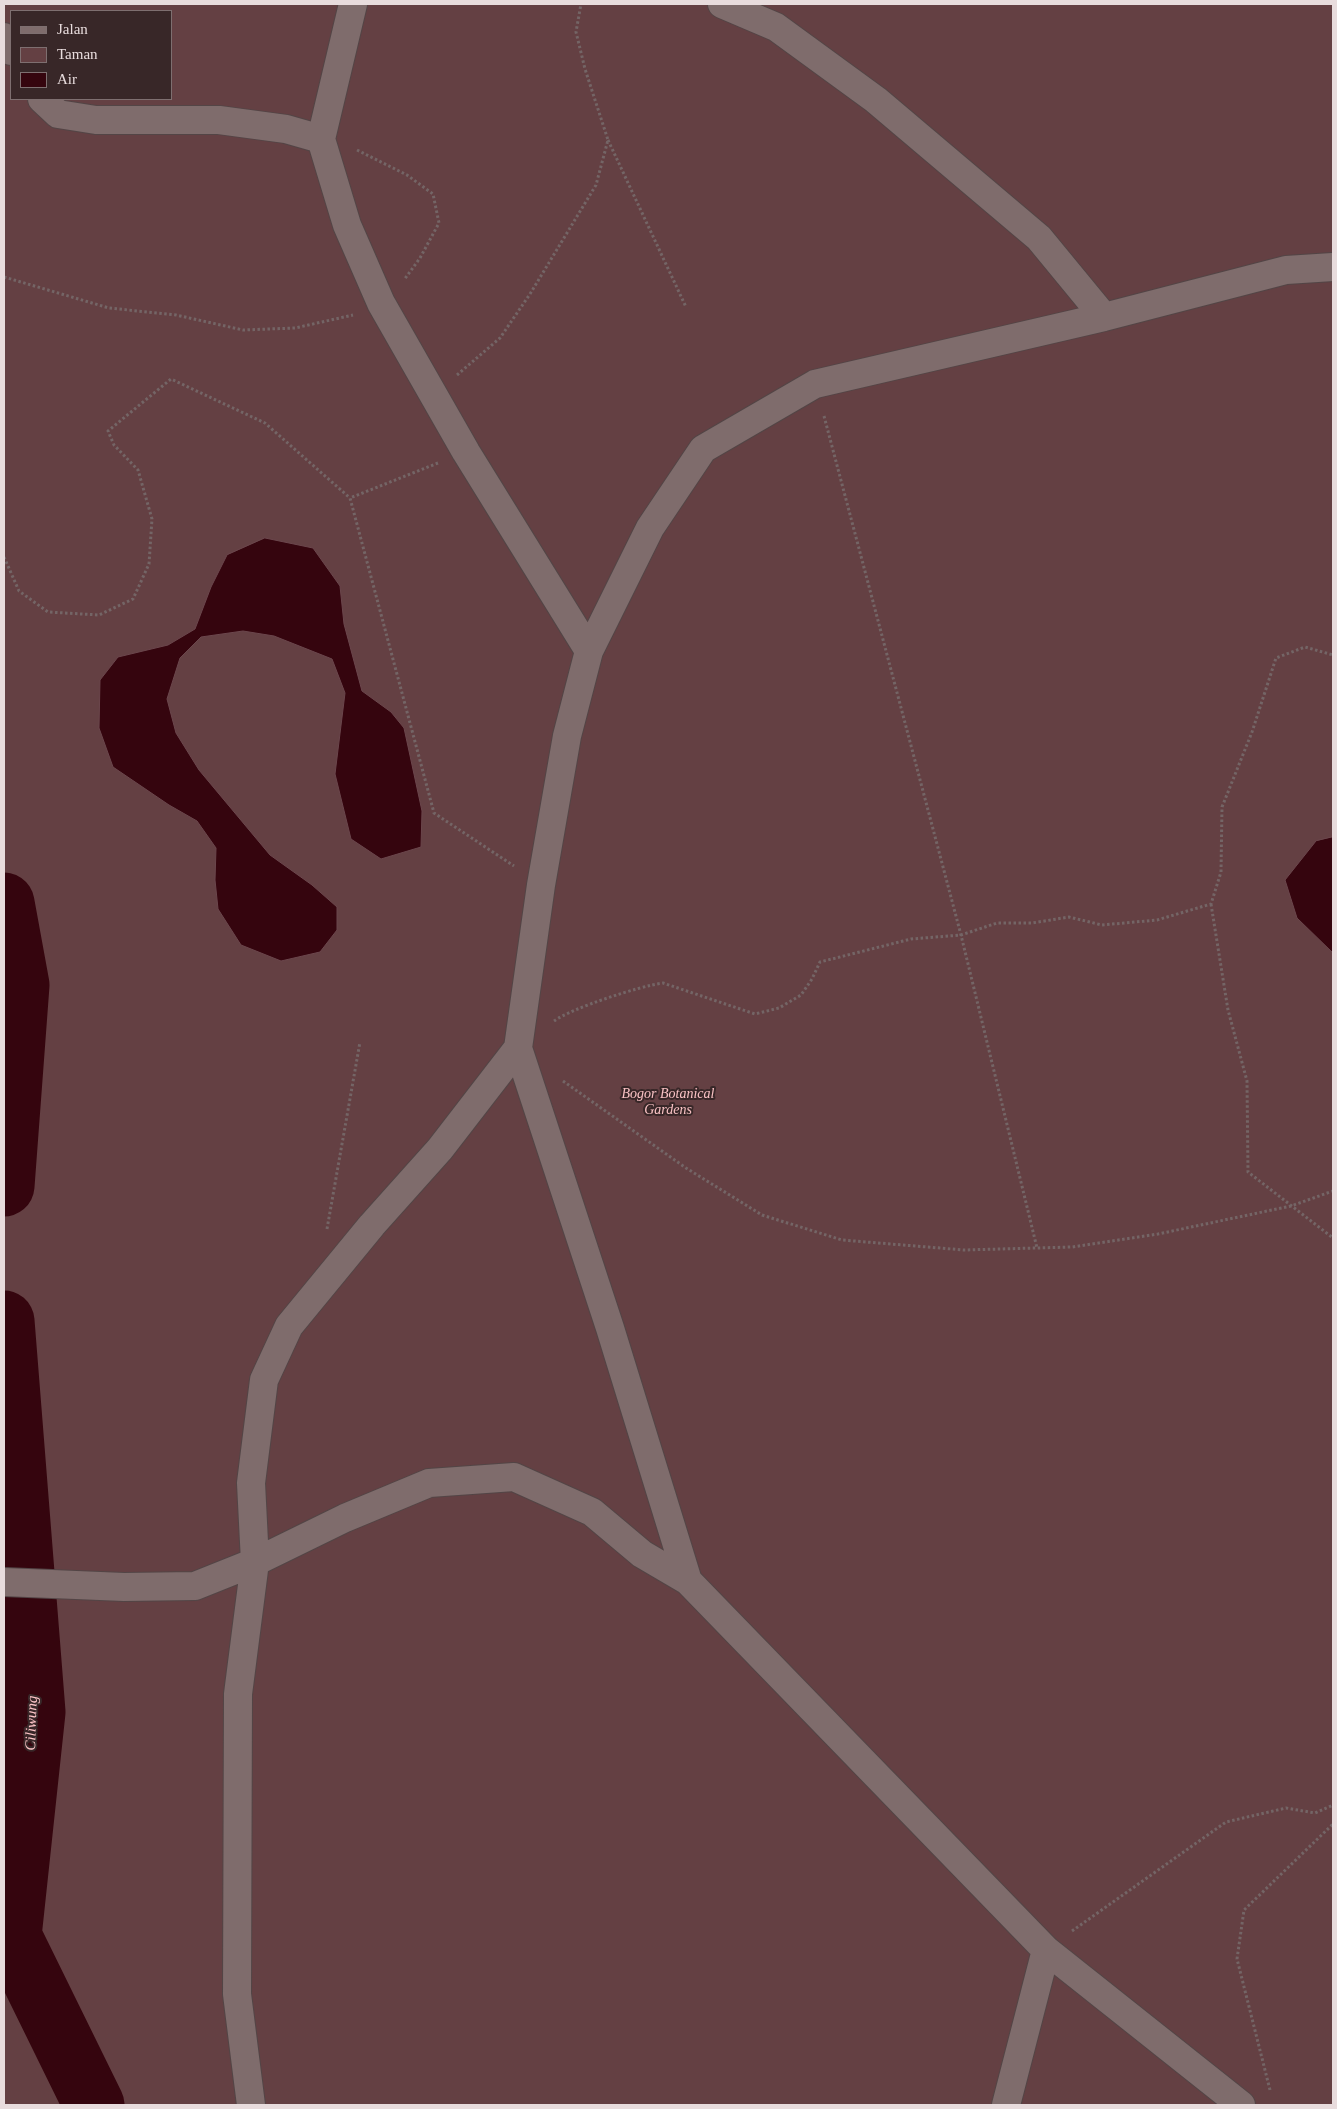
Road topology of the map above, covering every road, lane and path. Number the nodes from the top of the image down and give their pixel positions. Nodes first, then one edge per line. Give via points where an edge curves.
1 (353, 4) edge
2 (581, 4) edge
3 (722, 4) edge
4 (4, 38) edge
5 (10, 49) edge
6 (43, 100) edge
7 (321, 139) junction
8 (608, 140) junction
9 (1333, 267) edge
10 (4, 277) edge
11 (381, 303) junction
12 (686, 307) dead end
13 (1104, 317) junction
14 (815, 384) junction
15 (433, 395) junction
16 (466, 452) junction
17 (350, 498) junction
18 (4, 557) edge
19 (589, 651) junction
20 (1333, 655) edge
21 (541, 885) junction
22 (1211, 904) junction
23 (961, 935) junction
24 (360, 1042) dead end
25 (518, 1048) junction
26 (558, 1077) dead end
27 (1333, 1191) edge
28 (1291, 1206) junction
29 (326, 1235) dead end
30 (1333, 1238) edge
31 (1037, 1248) junction
32 (255, 1562) junction
33 (688, 1581) junction
34 (4, 1582) edge
35 (1333, 1805) edge
36 (1333, 1824) edge
37 (1046, 1950) junction
38 (1271, 2095) dead end
39 (251, 2105) edge
40 (1006, 2105) edge
41 (1241, 2105) edge

1 - 7 lane
2 - 8 path via 576,32
3 - 13 lane via 776,27 876,100 1039,238
4 - 5 lane
6 - 7 lane via 58,114 96,120 219,120 286,129
7 - 11 lane via 347,225
7 - 11 path via 355,150 407,175 433,194 438,223 408,276
8 - 12 path
8 - 15 path via 596,185 500,338
9 - 13 lane via 1286,270
10 - 11 path via 109,308 176,315 243,330 295,328 356,314
11 - 15 lane
13 - 14 lane
14 - 19 lane via 703,449 650,528
14 - 23 path
15 - 16 lane
16 - 17 path
16 - 19 lane
17 - 18 path via 265,423 171,379 108,431 114,445 138,470 152,519 149,564 133,599 99,616 48,612 19,590
17 - 21 path via 434,813
19 - 21 lane via 567,736
20 - 22 path via 1305,647 1276,658 1252,732 1222,807 1221,872
21 - 25 lane
22 - 23 path via 1158,920 1102,925 1069,917 1032,923 997,923
22 - 28 path via 1228,1010 1247,1081 1248,1172
23 - 25 path via 911,940 820,962 801,994 779,1008 754,1014 663,983 648,985 559,1018
23 - 31 path
24 - 29 path
25 - 32 lane via 440,1149 372,1224 289,1326 264,1380 251,1483
25 - 33 lane
26 - 31 path via 686,1168 762,1215 842,1240 964,1250
27 - 28 path
28 - 30 path
28 - 31 path via 1158,1234 1072,1247
32 - 33 lane via 345,1518 429,1483 514,1477 592,1512 642,1554
32 - 34 lane via 195,1586
32 - 39 lane via 238,1694 237,1994
33 - 37 lane
35 - 37 path via 1315,1813 1286,1808 1226,1822
36 - 38 path via 1244,1910 1238,1959
37 - 40 lane
37 - 41 lane

